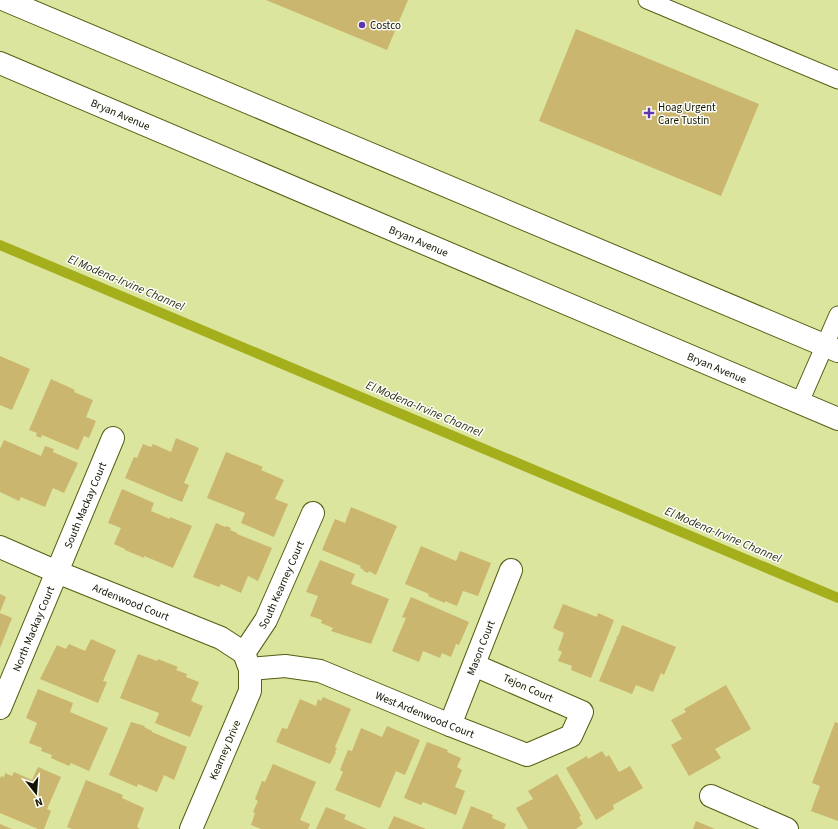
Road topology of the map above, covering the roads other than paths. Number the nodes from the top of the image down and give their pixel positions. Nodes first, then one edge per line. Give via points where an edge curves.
1 (5, 0) edge
2 (647, 0) edge
3 (0, 63) edge
4 (838, 80) edge
5 (838, 315) edge
6 (831, 348) edge
7 (800, 402) junction
8 (838, 419) edge
9 (113, 438) dead end
10 (313, 513) dead end
11 (0, 547) edge
12 (511, 570) dead end
13 (57, 572) junction
14 (247, 661) junction
15 (474, 665) junction
16 (0, 708) edge
17 (582, 712) joint
18 (450, 726) junction
19 (711, 796) dead end
20 (192, 829) edge
21 (787, 829) edge

1 - 6 main road
2 - 4 lane
3 - 7 main road, Bryan Avenue
5 - 6 lane
6 - 7 lane
7 - 8 main road, Bryan Avenue
9 - 13 main road, South Mackay Court
10 - 14 main road, South Kearney Court
11 - 13 main road, Ardenwood Court
12 - 15 main road, Mason Court
13 - 14 main road, Ardenwood Court via 221,638
13 - 16 main road, North Mackay Court
14 - 18 main road, West Ardenwood Court via 320,671
14 - 20 main road, Kearney Drive via 250,691
15 - 17 main road, Tejon Court
15 - 18 main road, Mason Court
17 - 18 main road, West Ardenwood Court via 571,736 527,755
19 - 21 main road

